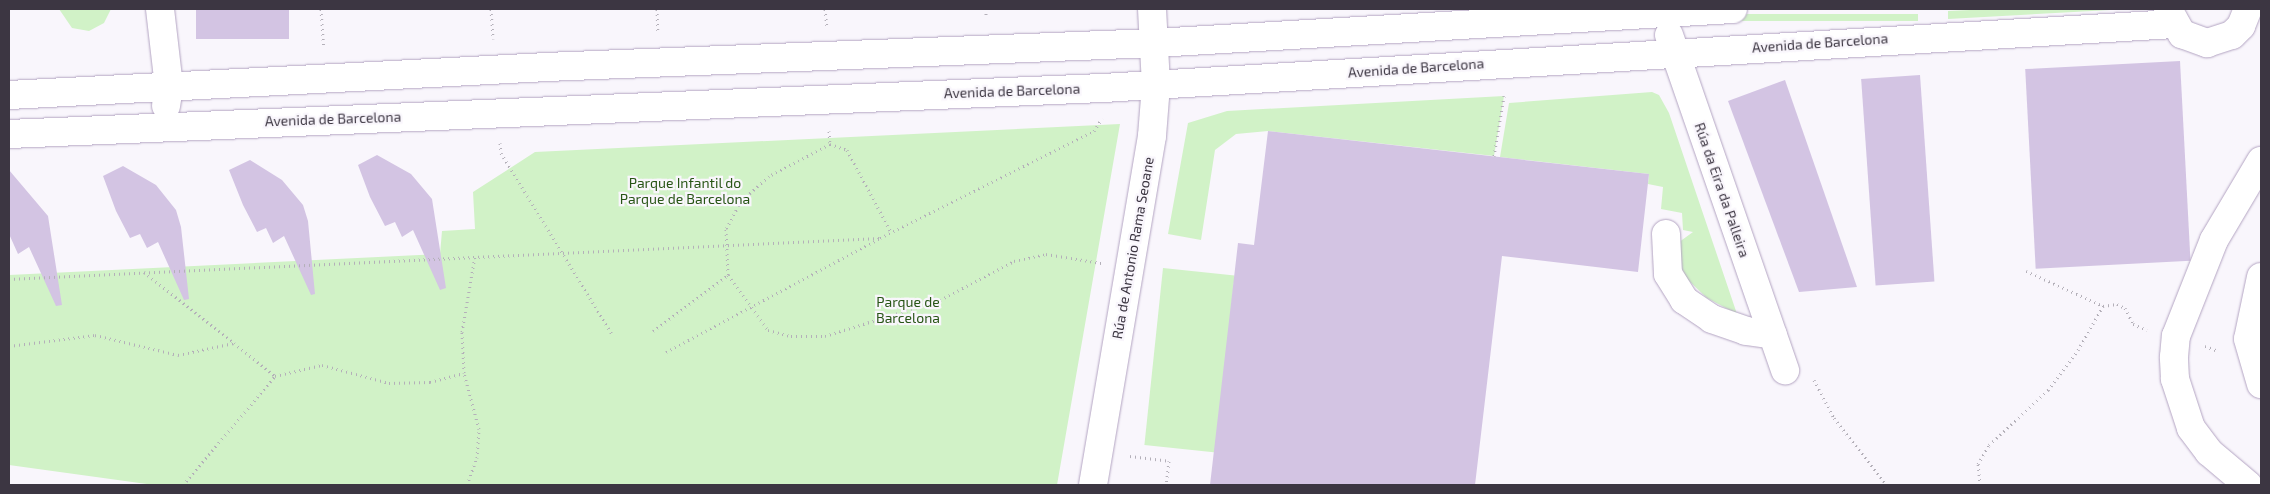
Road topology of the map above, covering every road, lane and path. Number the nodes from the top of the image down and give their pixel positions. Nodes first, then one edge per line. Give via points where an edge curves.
1 (160, 9) edge
2 (321, 9) edge
3 (492, 9) edge
4 (657, 9) edge
5 (825, 9) edge
6 (1152, 9) edge
7 (1733, 9) edge
8 (1664, 11) edge
9 (2252, 12) edge
10 (2171, 16) edge
11 (827, 30) dead end
12 (658, 35) dead end
13 (493, 40) dead end
14 (1155, 43) junction
15 (324, 50) dead end
16 (1673, 52) junction
17 (656, 63) junction
18 (1156, 85) junction
19 (169, 88) junction
20 (9, 95) edge
21 (1504, 96) dead end
22 (658, 105) junction
23 (1104, 115) dead end
24 (829, 125) dead end
25 (154, 126) junction
26 (9, 134) edge
27 (499, 136) dead end
28 (830, 144) junction
29 (1494, 156) dead end
30 (2261, 161) edge
31 (891, 232) junction
32 (1666, 234) dead end
33 (880, 238) junction
34 (726, 245) junction
35 (562, 252) junction
36 (475, 256) junction
37 (1104, 263) dead end
38 (143, 271) junction
39 (2026, 271) dead end
40 (728, 276) junction
41 (2261, 277) edge
42 (9, 279) edge
43 (2103, 306) junction
44 (748, 308) junction
45 (654, 331) dead end
46 (612, 334) dead end
47 (1773, 335) junction
48 (2176, 336) junction
49 (234, 343) junction
50 (9, 346) edge
51 (666, 352) dead end
52 (1785, 370) joint
53 (464, 373) junction
54 (275, 376) junction
55 (2261, 384) edge
56 (1129, 456) dead end
57 (183, 485) edge
58 (467, 485) edge
59 (1093, 485) edge
60 (1166, 485) edge
61 (1888, 485) edge
62 (1980, 485) edge
63 (2248, 485) edge

1 - 19 street
2 - 15 path
3 - 13 path
4 - 12 path
5 - 11 path
6 - 14 street, Rúa de Antonio Rama Seoane
7 - 8 street
8 - 14 street
8 - 16 street, Rúa da Eira da Palleira
9 - 10 street via 2241,26 2220,41 2194,40
10 - 16 street, Avenida de Barcelona
14 - 17 street
14 - 18 street, Rúa de Antonio Rama Seoane
16 - 18 street, Avenida de Barcelona
16 - 47 street, Rúa da Eira da Palleira
17 - 19 street
17 - 22 street
18 - 22 street, Avenida de Barcelona
18 - 59 street, Rúa de Antonio Rama Seoane via 1152,136
19 - 20 street
19 - 25 street via 164,111
21 - 29 path
22 - 25 street, Avenida de Barcelona
23 - 31 path via 1094,130
24 - 28 path
25 - 26 street, Avenida de Barcelona
27 - 35 path via 501,152
28 - 31 path via 847,150
28 - 34 path via 769,176 741,201 726,230
30 - 48 street via 2214,240
31 - 33 path
32 - 47 street via 1668,274 1684,300 1712,319 1746,331
33 - 34 path
33 - 44 path
34 - 35 path
34 - 40 path
35 - 36 path
35 - 46 path
36 - 38 path
36 - 53 path via 463,313
37 - 44 path via 1046,254 1014,260 940,300 825,336 791,336 768,330
38 - 42 path
38 - 49 path
39 - 43 path
40 - 44 path
40 - 45 path
41 - 55 street via 2248,339
43 - 48 path via 2117,304 2133,324 2153,333
43 - 62 path via 2078,350 2048,390 1988,445 1978,464
44 - 51 path
47 - 52 street, Rúa da Eira da Palleira
48 - 63 street via 2176,379 2191,428 2223,466
49 - 50 path via 178,355 95,335
49 - 54 path
52 - 61 path via 1816,380 1834,418
53 - 54 path via 430,382 389,383 322,365
53 - 58 path via 479,429 477,458
54 - 57 path
56 - 60 path via 1169,461

